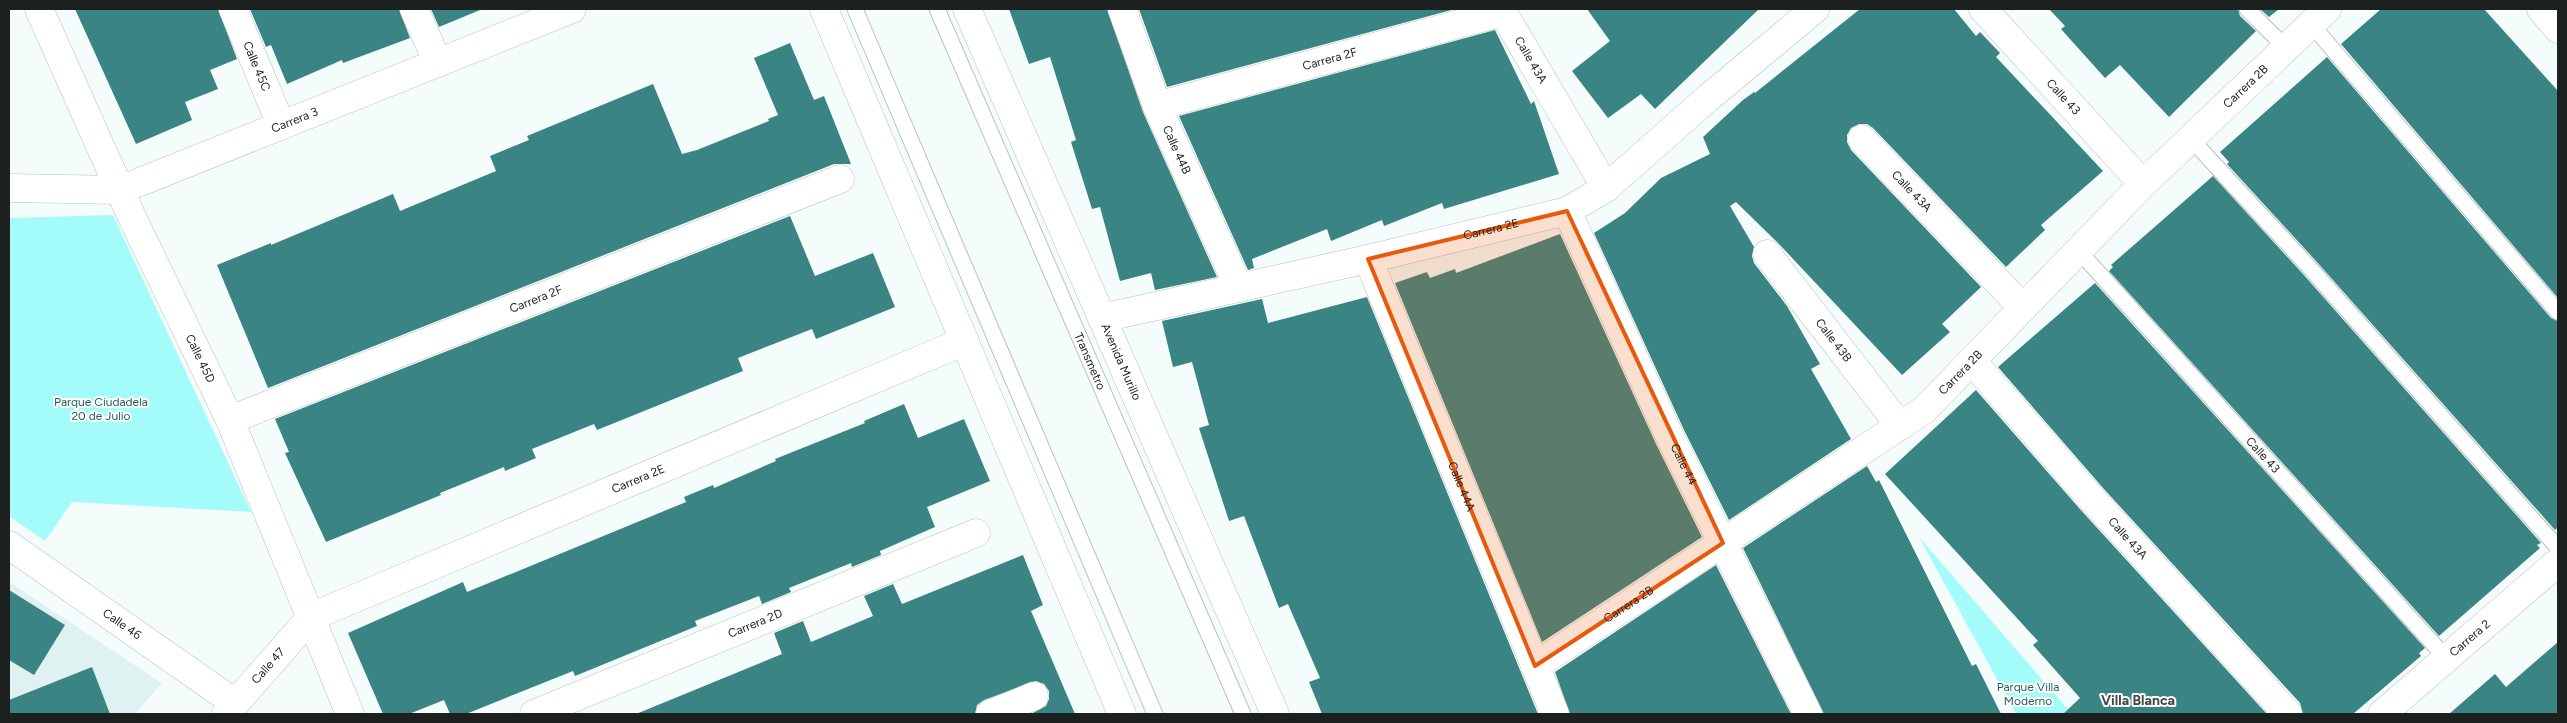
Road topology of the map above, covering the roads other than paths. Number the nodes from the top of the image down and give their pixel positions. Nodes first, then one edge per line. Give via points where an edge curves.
1 (39, 9) edge
2 (233, 9) edge
3 (414, 9) edge
4 (572, 9) edge
5 (824, 9) edge
6 (856, 9) edge
7 (936, 9) edge
8 (967, 9) edge
9 (1122, 9) edge
10 (1815, 9) edge
11 (1983, 9) edge
12 (2247, 9) edge
13 (2541, 9) edge
14 (1502, 10) edge
15 (2319, 16) edge
16 (2558, 29) edge
17 (2286, 48) junction
18 (438, 63) junction
19 (1157, 106) junction
20 (281, 125) junction
21 (1862, 139) dead end
22 (2191, 139) junction
23 (840, 179) dead end
24 (2143, 184) junction
25 (9, 188) edge
26 (1606, 188) junction
27 (120, 190) junction
28 (1567, 211) junction
29 (2078, 250) junction
30 (1767, 254) dead end
31 (1368, 260) junction
32 (1239, 288) junction
33 (2023, 308) junction
34 (2558, 312) edge
35 (1102, 318) junction
36 (965, 341) junction
37 (1972, 361) junction
38 (230, 420) junction
39 (1900, 426) junction
40 (976, 533) dead end
41 (1723, 543) junction
42 (9, 545) edge
43 (2558, 548) edge
44 (2558, 562) edge
45 (311, 617) junction
46 (2447, 659) junction
47 (1535, 666) junction
48 (1034, 696) dead end
49 (230, 709) edge
50 (350, 714) edge
51 (534, 714) edge
52 (990, 714) edge
53 (1122, 714) edge
54 (1155, 714) edge
55 (1243, 714) edge
56 (1275, 714) edge
57 (1555, 714) edge
58 (1808, 714) edge
59 (2288, 714) edge
60 (2382, 714) edge

1 - 27 street, Calle 45D
2 - 20 street, Calle 45C
3 - 18 street
4 - 18 street, Carrera 3
5 - 36 street
6 - 54 lane
7 - 55 lane, Transmetro
8 - 35 street, Avenida Murillo
9 - 19 street, Calle 44B
10 - 26 street, Carrera 2E
11 - 24 street, Calle 43
12 - 17 lane
13 - 16 street
14 - 19 street, Carrera 2F
14 - 26 street, Calle 43A
15 - 17 street, Carrera 2B
15 - 34 lane
17 - 22 street, Carrera 2B
18 - 20 street, Carrera 3
19 - 32 street, Calle 44B
20 - 27 street, Carrera 3
21 - 33 street, Calle 43A
22 - 24 street, Carrera 2B
22 - 43 lane
23 - 38 street, Carrera 2F
24 - 29 street, Carrera 2B
25 - 27 street, Carrera 3
26 - 28 street, Carrera 2E
27 - 38 street, Calle 45D
28 - 31 street, Carrera 2E
28 - 41 street, Calle 44 via 1670,437
29 - 33 street, Carrera 2B
29 - 46 lane, Calle 43
30 - 39 street, Calle 43B
31 - 32 street, Carrera 2E
31 - 47 street, Calle 44A
32 - 35 street, Carrera 2E
33 - 37 street, Carrera 2B
35 - 56 street, Avenida Murillo
36 - 45 street, Carrera 2E
36 - 53 street
37 - 39 street, Carrera 2B via 1924,410
37 - 59 street, Calle 43A via 2091,498
38 - 45 street, Calle 45D
39 - 41 street, Carrera 2B
40 - 51 street, Carrera 2D
41 - 47 street, Carrera 2B
41 - 58 street, Calle 44
42 - 49 street, Calle 46
44 - 46 street, Carrera 2
45 - 49 street, Calle 47
45 - 50 street, Calle 45D
46 - 60 street, Carrera 2
47 - 57 street, Calle 44A
48 - 52 street

